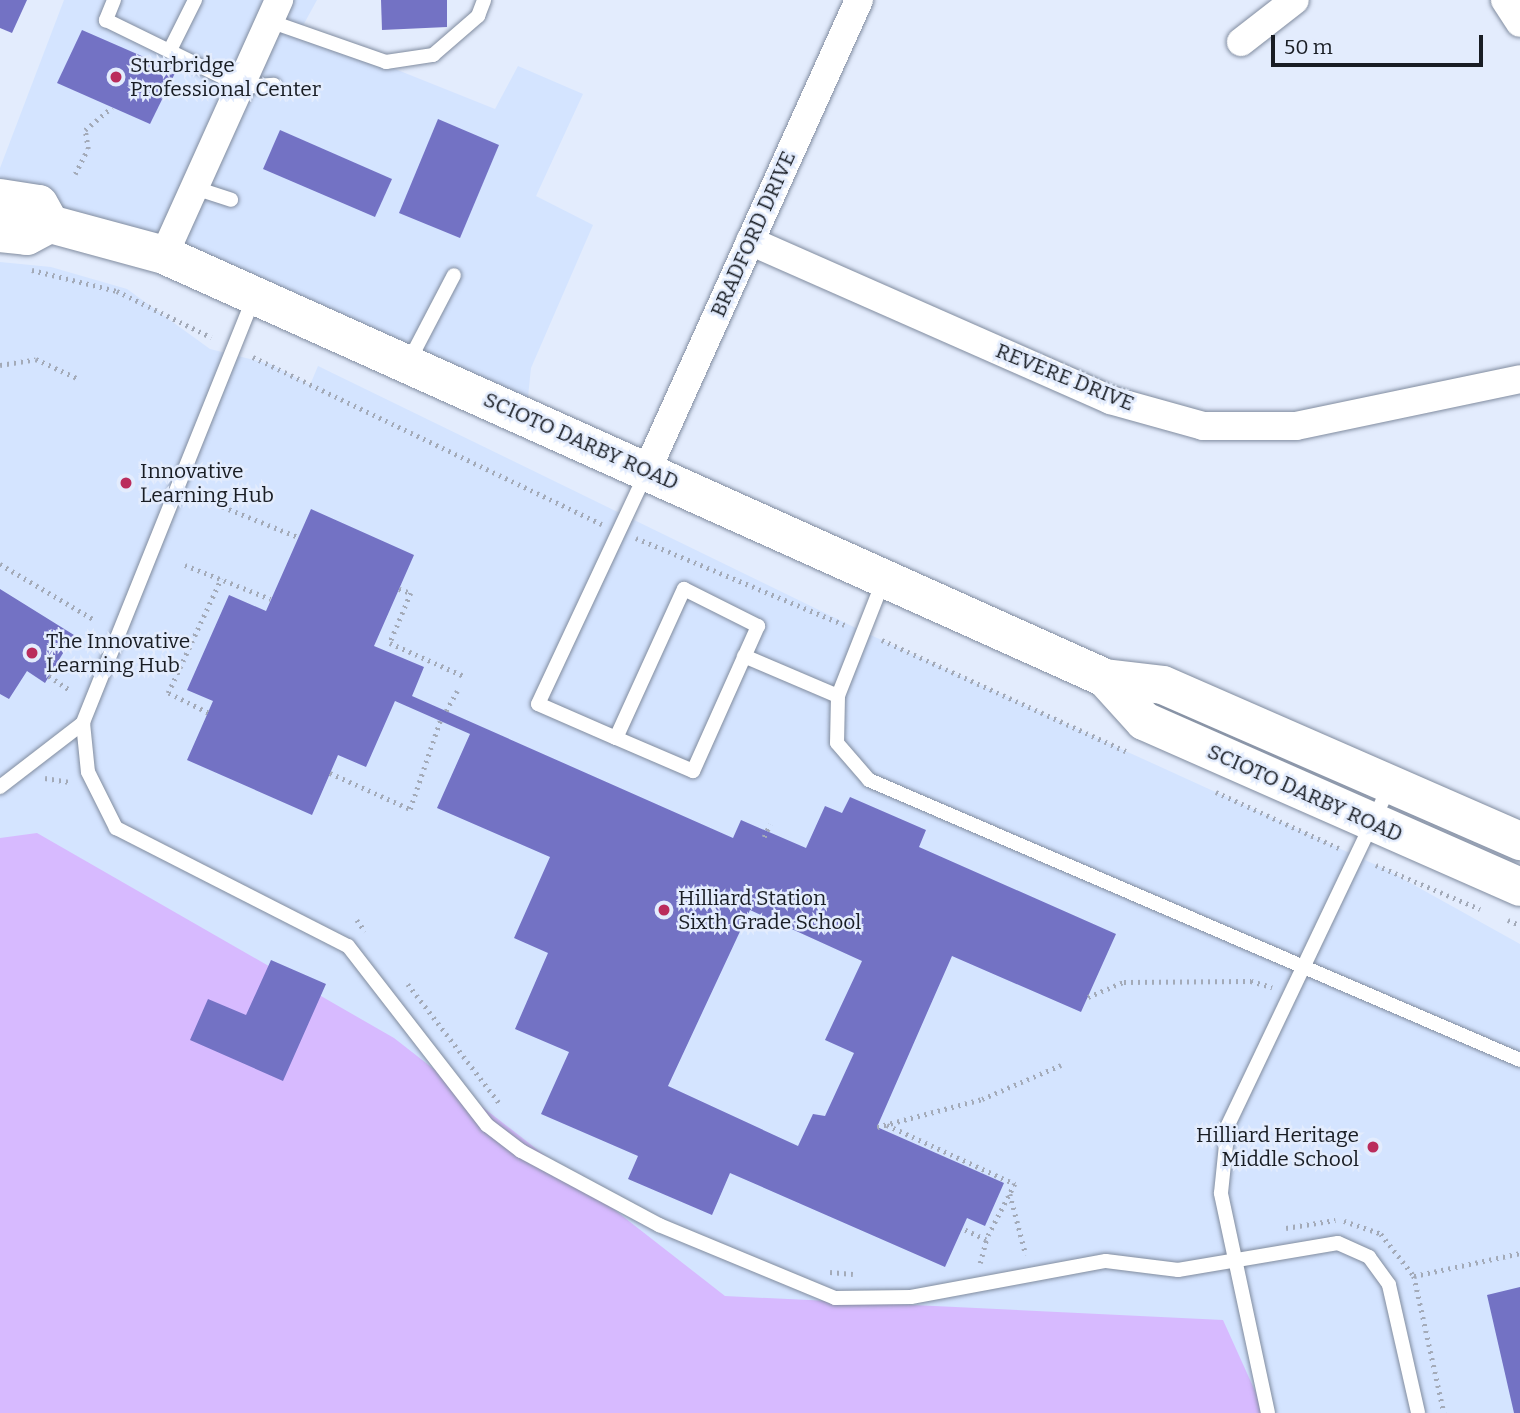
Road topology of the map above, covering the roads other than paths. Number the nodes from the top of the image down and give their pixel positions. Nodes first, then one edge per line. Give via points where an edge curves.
1 (114, 0) edge
2 (195, 0) edge
3 (484, 0) edge
4 (859, 0) edge
5 (1295, 0) edge
6 (1505, 0) edge
7 (276, 11) edge
8 (1520, 23) edge
9 (1241, 42) dead end
10 (171, 48) junction
11 (274, 85) dead end
12 (243, 87) junction
13 (195, 188) junction
14 (231, 201) dead end
15 (28, 208) edge
16 (0, 233) edge
17 (750, 241) junction
18 (164, 255) junction
19 (454, 275) dead end
20 (254, 296) junction
21 (407, 364) junction
22 (1520, 379) edge
23 (648, 468) junction
24 (885, 578) junction
25 (744, 656) junction
26 (1105, 678) junction
27 (838, 696) junction
28 (83, 723) junction
29 (616, 738) junction
30 (1391, 785) junction
31 (0, 787) edge
32 (1372, 824) junction
33 (1520, 841) edge
34 (1520, 887) edge
35 (1302, 964) junction
36 (1520, 1060) edge
37 (1234, 1261) junction
38 (1268, 1413) edge
39 (1418, 1413) edge

1 - 10 lane via 106,20
2 - 10 lane
3 - 7 lane via 478,16 433,55 386,62
4 - 17 street, BRADFORD DRIVE
5 - 9 street
6 - 8 street
7 - 12 street
10 - 12 lane
11 - 12 lane
12 - 13 street
13 - 14 lane
13 - 18 street
15 - 16 main road, SCIOTO DARBY ROAD via 27,236
15 - 18 main road, SCIOTO DARBY ROAD
17 - 22 street, REVERE DRIVE via 1110,400 1203,426 1296,426
17 - 23 street, BRADFORD DRIVE
18 - 20 main road, SCIOTO DARBY ROAD
19 - 21 lane
20 - 21 main road, SCIOTO DARBY ROAD
20 - 28 lane
21 - 23 main road, SCIOTO DARBY ROAD
23 - 24 main road, SCIOTO DARBY ROAD
23 - 29 lane via 538,704
24 - 26 main road, SCIOTO DARBY ROAD
24 - 27 lane
25 - 27 lane
25 - 29 lane via 693,771
25 - 29 lane via 758,625 684,589
26 - 30 main road, SCIOTO DARBY ROAD via 1163,685
26 - 32 main road, SCIOTO DARBY ROAD via 1144,721
27 - 35 lane via 837,743 869,780
28 - 31 lane
28 - 37 lane via 88,772 116,828 348,946 487,1125 521,1151 659,1225 835,1298 911,1297 1106,1261 1178,1270
30 - 32 lane
30 - 33 main road, SCIOTO DARBY ROAD
32 - 34 main road, SCIOTO DARBY ROAD
32 - 35 lane
35 - 36 lane
35 - 37 lane via 1228,1125 1221,1194
37 - 38 lane
37 - 39 lane via 1338,1243 1369,1257 1390,1284

